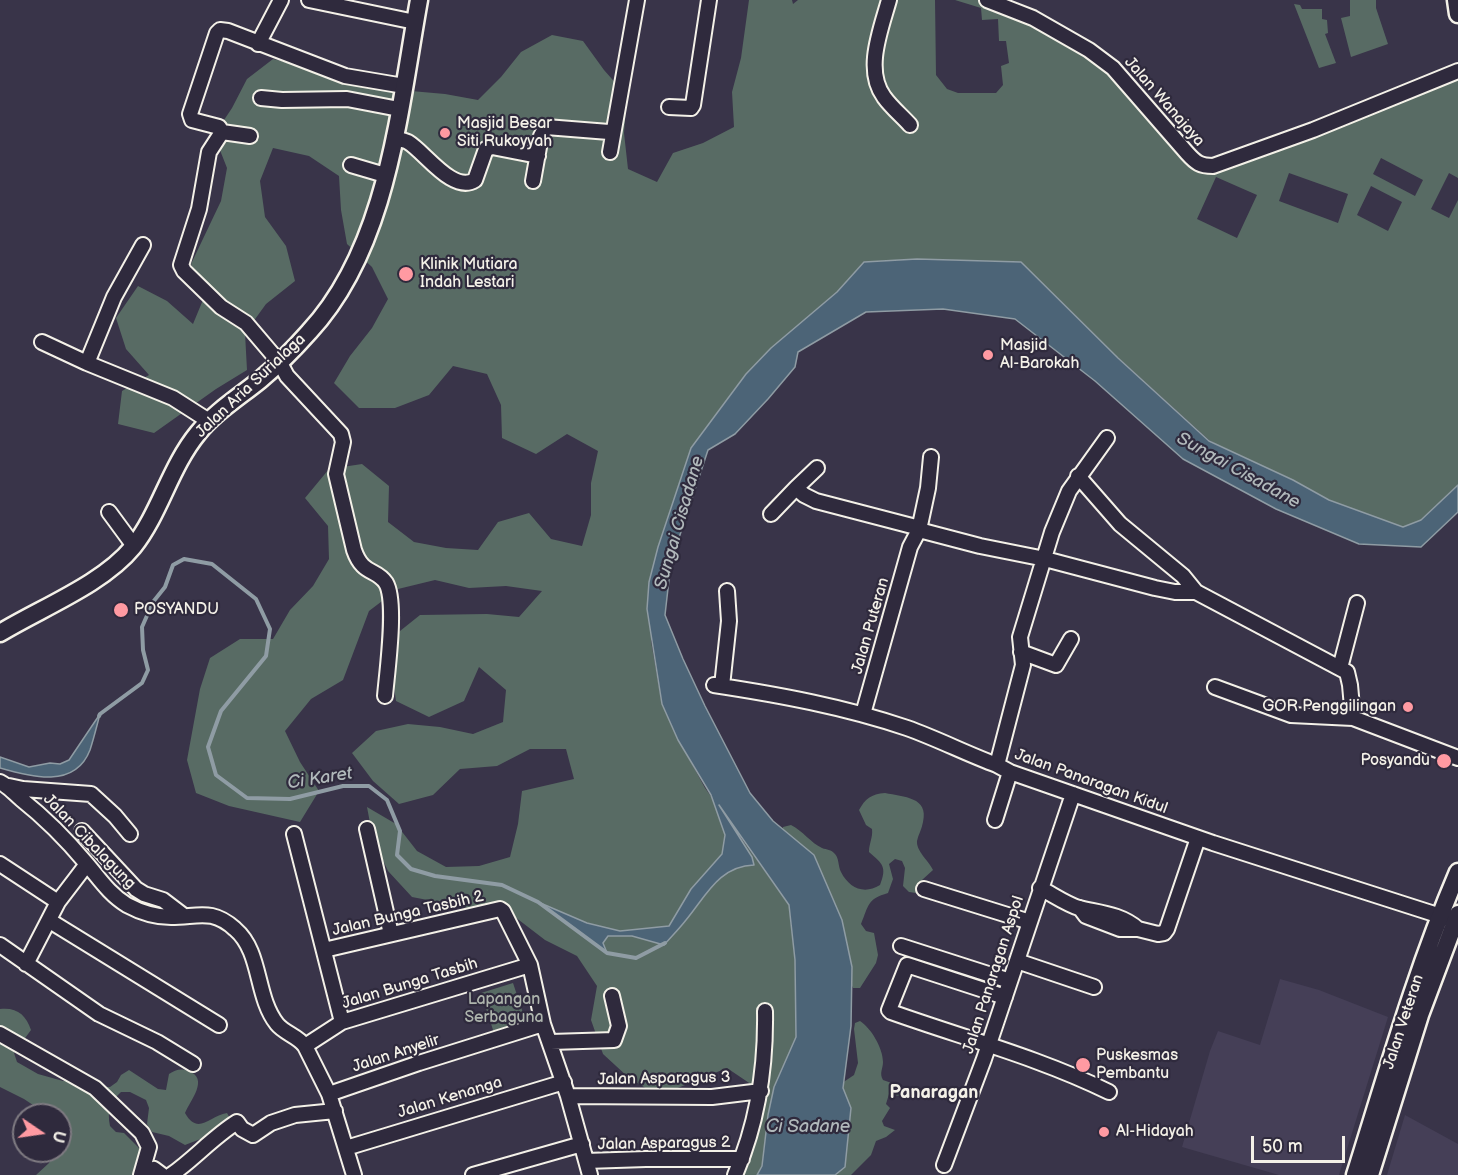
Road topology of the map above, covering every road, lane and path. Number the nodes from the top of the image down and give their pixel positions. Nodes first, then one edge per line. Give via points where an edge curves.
1 (281, 0) edge
2 (309, 0) edge
3 (419, 0) edge
4 (637, 0) edge
5 (709, 0) edge
6 (889, 0) edge
7 (987, 0) edge
8 (415, 22) junction
9 (258, 44) junction
10 (1458, 71) edge
11 (404, 86) junction
12 (261, 98) dead end
13 (669, 107) dead end
14 (399, 108) junction
15 (910, 125) dead end
16 (222, 132) junction
17 (609, 132) dead end
18 (250, 135) dead end
19 (394, 138) junction
20 (610, 152) dead end
21 (538, 156) junction
22 (351, 165) dead end
23 (386, 175) junction
24 (533, 181) dead end
25 (143, 245) dead end
26 (42, 342) dead end
27 (87, 363) junction
28 (280, 363) junction
29 (209, 421) junction
30 (1107, 438) dead end
31 (931, 457) dead end
32 (817, 468) dead end
33 (1078, 476) junction
34 (796, 488) junction
35 (109, 512) dead end
36 (771, 514) dead end
37 (919, 530) junction
38 (134, 546) junction
39 (1045, 559) junction
40 (727, 591) dead end
41 (1196, 592) junction
42 (1357, 603) dead end
43 (0, 633) edge
44 (1071, 639) dead end
45 (1021, 652) junction
46 (1340, 668) junction
47 (1215, 687) dead end
48 (386, 696) dead end
49 (863, 714) junction
50 (1353, 718) junction
51 (1458, 758) edge
52 (997, 765) junction
53 (1010, 772) junction
54 (3, 783) edge
55 (1073, 794) junction
56 (995, 820) dead end
57 (367, 829) dead end
58 (82, 831) dead end
59 (130, 834) dead end
60 (294, 834) dead end
61 (1198, 838) junction
62 (0, 864) edge
63 (87, 864) junction
64 (1458, 872) edge
65 (1040, 888) junction
66 (924, 889) dead end
67 (58, 902) junction
68 (184, 916) junction
69 (1451, 917) edge
70 (50, 921) junction
71 (1030, 922) junction
72 (392, 934) junction
73 (0, 945) edge
74 (901, 946) dead end
75 (324, 950) junction
76 (1017, 961) junction
77 (26, 964) junction
78 (530, 965) junction
79 (1010, 981) junction
80 (1094, 987) dead end
81 (612, 996) dead end
82 (1005, 997) junction
83 (765, 1011) dead end
84 (342, 1022) junction
85 (543, 1024) junction
86 (219, 1025) dead end
87 (0, 1034) edge
88 (551, 1042) junction
89 (305, 1046) junction
90 (988, 1046) junction
91 (193, 1064) dead end
92 (564, 1082) junction
93 (761, 1091) junction
94 (1110, 1092) dead end
95 (329, 1094) junction
96 (568, 1096) junction
97 (335, 1111) junction
98 (582, 1144) junction
99 (346, 1148) junction
100 (742, 1159) junction
101 (944, 1165) dead end
102 (588, 1168) edge
103 (141, 1175) edge
104 (146, 1175) edge
105 (162, 1175) edge
106 (171, 1175) edge
107 (354, 1175) edge
108 (473, 1175) edge
109 (735, 1175) edge
110 (1355, 1175) edge
111 (1370, 1175) edge

1 - 9 street
2 - 8 street
3 - 8 main road, Jalan Aria Surialaga
4 - 20 street
5 - 13 street via 693,105
6 - 15 street via 875,75 883,96
7 - 10 street, Jalan Wanajaya via 1044,23 1113,68 1192,159 1203,166 1213,166 1305,133
8 - 11 main road, Jalan Aria Surialaga
9 - 11 street via 345,76
9 - 16 street via 224,30 217,33 190,114 192,120 219,127
11 - 14 main road, Jalan Aria Surialaga
12 - 14 street via 347,99
14 - 19 main road, Jalan Aria Surialaga
16 - 18 street
16 - 28 street via 209,152 199,209 181,267 221,307 246,323
17 - 21 street via 546,126
19 - 21 street via 407,142 462,183 475,180 486,149
19 - 23 main road, Jalan Aria Surialaga
21 - 24 street
22 - 23 street
23 - 28 main road, Jalan Aria Surialaga via 369,230 347,277 323,317
25 - 27 street via 114,297
26 - 27 street
27 - 29 street via 173,398
28 - 29 main road, Jalan Aria Surialaga
28 - 48 street via 287,376 341,434 336,474 354,550 363,568 385,581 389,590
29 - 38 main road, Jalan Aria Surialaga via 188,447
30 - 33 street
31 - 37 street, Jalan Puteran
32 - 34 street
33 - 39 street via 1062,505
33 - 41 street via 1120,524 1184,576
34 - 36 street
34 - 37 street via 816,501
35 - 38 street
37 - 39 street
37 - 49 street, Jalan Puteran via 910,548
38 - 43 main road, Jalan Aria Surialaga via 101,577
39 - 41 street via 1155,588
39 - 45 street via 1020,637
40 - 49 street, Jalan Panaragan Kidul via 729,621 718,686
41 - 46 street
42 - 46 street
44 - 45 street via 1056,665
45 - 52 street via 1023,665
46 - 50 street via 1349,678
47 - 50 street via 1291,714
49 - 52 street, Jalan Panaragan Kidul
50 - 51 street
52 - 53 street, Jalan Panaragan Kidul
53 - 55 street, Jalan Panaragan Kidul
53 - 56 street
54 - 59 street via 23,789 91,794
54 - 63 street, Jalan Cibalagung via 50,822
55 - 61 street, Jalan Panaragan Kidul
55 - 65 street, Jalan Panaragan Aspol
57 - 72 street
58 - 68 street via 136,889 163,900
60 - 75 street
61 - 65 street via 1164,933 1120,929 1086,916 1080,908
61 - 69 street, Jalan Panaragan Kidul
62 - 67 street
63 - 67 street
63 - 68 street, Jalan Cibalagung via 104,886 126,904 158,916
64 - 69 main road, Jalan Veteran
65 - 71 street, Jalan Panaragan Aspol
66 - 71 street
67 - 70 street
68 - 89 street, Jalan Cibalagung via 214,916 244,937 264,1000 277,1024
69 - 110 main road, Jalan Veteran via 1403,1023
69 - 111 main road, Jalan Veteran
70 - 77 street
70 - 86 street
71 - 76 street, Jalan Panaragan Aspol
72 - 75 street, Jalan Bunga Tasbih 2
72 - 78 street, Jalan Bunga Tasbih 2 via 500,909
73 - 77 street
74 - 79 street
75 - 84 street
76 - 79 street, Jalan Panaragan Aspol
76 - 80 street
77 - 91 street via 99,1014
78 - 84 street, Jalan Bunga Tasbih
78 - 85 street, Jalan Bunga Tasbih 2
79 - 82 street, Jalan Panaragan Aspol
81 - 88 street via 620,1026 614,1040
82 - 90 street, Jalan Panaragan Aspol
82 - 90 street via 907,965 889,1010
83 - 93 street
84 - 89 street, Jalan Bunga Tasbih
85 - 88 street, Jalan Bunga Tasbih 2
85 - 95 street, Jalan Anyelir
87 - 103 street via 95,1088 142,1134 149,1147
88 - 92 street, Jalan Bunga Tasbih 2
89 - 95 street, Jalan Cibalagung
90 - 94 street via 1040,1061
90 - 101 street, Jalan Panaragan Aspol
92 - 96 street, Jalan Bunga Tasbih 2
92 - 99 street, Jalan Kenanga
93 - 96 street, Jalan Asparagus 3 via 712,1097
93 - 100 street
95 - 97 street, Jalan Cibalagung
96 - 98 street, Jalan Bunga Tasbih 2
97 - 99 street, Jalan Cibalagung
97 - 106 street via 295,1115 271,1123 253,1135 237,1122
98 - 102 street, Jalan Bunga Tasbih 2
98 - 108 street
99 - 107 street, Jalan Cibalagung
100 - 102 street, Jalan Asparagus 2 via 646,1159
100 - 109 street
104 - 105 street via 154,1169

